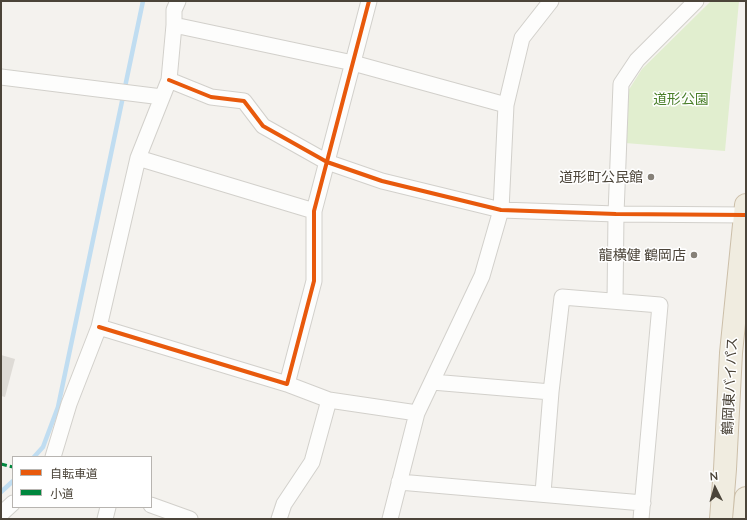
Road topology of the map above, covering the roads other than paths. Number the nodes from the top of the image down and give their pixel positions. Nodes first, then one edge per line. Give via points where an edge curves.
1 (178, 1) edge
2 (369, 1) edge
3 (696, 1) edge
4 (547, 2) edge
5 (174, 25) junction
6 (353, 63) junction
7 (1, 77) edge
8 (169, 80) junction
9 (162, 97) junction
10 (506, 105) junction
11 (138, 158) junction
12 (327, 162) junction
13 (501, 210) junction
14 (314, 211) junction
15 (746, 211) edge
16 (616, 214) junction
17 (615, 301) junction
18 (99, 327) junction
19 (432, 382) junction
20 (286, 384) junction
21 (551, 392) junction
22 (329, 400) junction
23 (417, 413) junction
24 (52, 456) edge
25 (398, 482) junction
26 (543, 493) junction
27 (746, 498) edge
28 (643, 503) junction
29 (12, 504) edge
30 (152, 505) edge
31 (108, 508) edge
32 (1, 514) edge
33 (105, 519) edge
34 (190, 519) edge
35 (279, 519) edge
36 (390, 519) edge
37 (642, 519) edge
38 (721, 519) edge
39 (744, 519) edge

1 - 5 street via 174,10
2 - 6 street
3 - 16 street via 637,60 620,84
4 - 10 street via 522,38
5 - 6 street
5 - 8 street
6 - 10 street
6 - 12 street
7 - 9 street
8 - 9 street
8 - 12 street via 211,97 244,101 263,126
9 - 11 street
10 - 13 street
11 - 14 street
11 - 18 street
12 - 13 street via 382,181
12 - 14 street
13 - 16 street
13 - 19 street via 482,276
14 - 20 street via 314,281
15 - 16 street
15 - 38 highway, 鶴岡東バイパス via 731,353
16 - 17 street
17 - 21 street via 562,297
17 - 28 street via 660,305
18 - 20 street
18 - 24 street via 69,404
19 - 21 street
19 - 23 street
20 - 22 street
21 - 26 street
22 - 23 street
22 - 35 street via 312,462 284,504
23 - 25 street
25 - 26 street
25 - 36 street
26 - 28 street
27 - 39 highway
28 - 37 street
29 - 32 street
30 - 34 street
31 - 33 street

